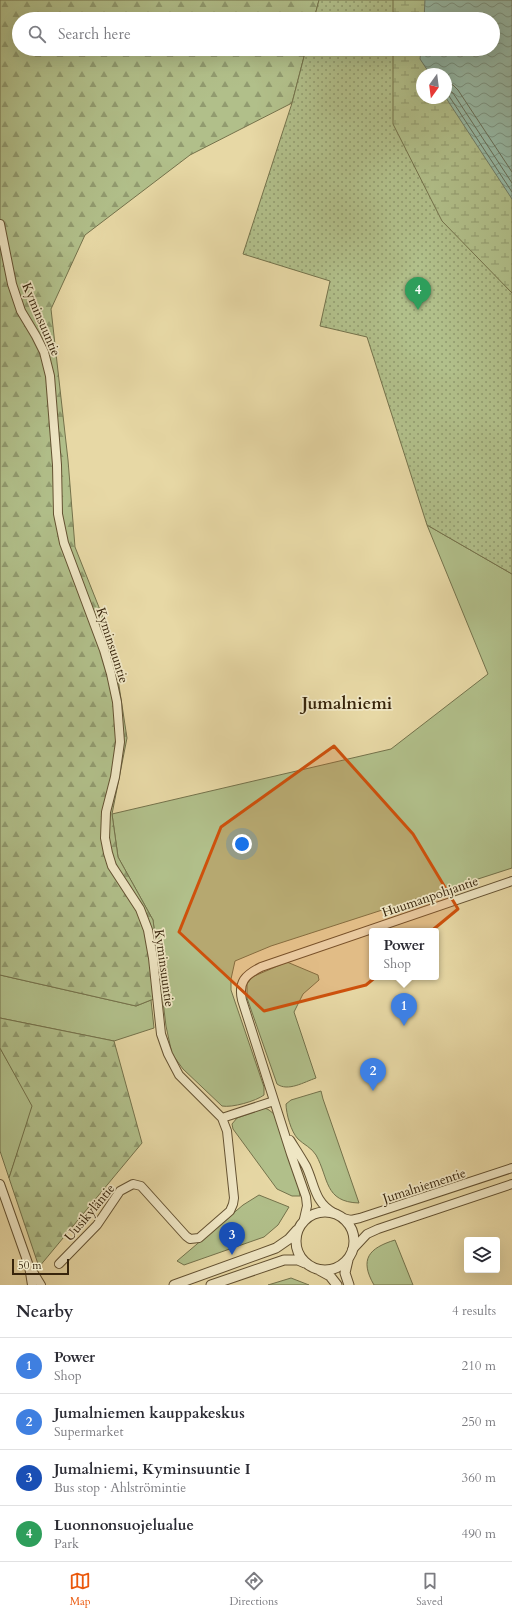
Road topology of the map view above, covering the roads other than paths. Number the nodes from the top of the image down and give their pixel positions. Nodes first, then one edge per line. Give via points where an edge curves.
1 (0, 224) edge
2 (512, 881) edge
3 (375, 928) edge
4 (369, 930) edge
5 (274, 1101) junction
6 (222, 1118) junction
7 (284, 1131) junction
8 (512, 1168) edge
9 (0, 1184) edge
10 (512, 1184) edge
11 (334, 1213) junction
12 (343, 1218) junction
13 (304, 1219) junction
14 (298, 1229) junction
15 (352, 1250) junction
16 (348, 1260) junction
17 (59, 1264) dead end
18 (29, 1266) junction
19 (313, 1267) junction
20 (32, 1285) edge
21 (41, 1285) edge
22 (174, 1285) edge
23 (211, 1285) edge
24 (337, 1285) edge
25 (348, 1285) edge

1 - 6 street, Kyminsuuntie via 12,284 22,311 44,352 50,376 58,514 64,543 104,650 117,702 120,742 106,812 105,838 108,853 112,866 140,909 148,930 161,1034 168,1054 179,1075
2 - 3 street, Huumanpohjantie
4 - 5 street, Huumanpohjantie via 261,967 245,977 240,991 242,1000
5 - 6 street
5 - 7 street
6 - 17 street, Uusikyläntie via 227,1131 234,1198 230,1211 220,1220 199,1238 190,1239 140,1186 133,1184 120,1191 97,1225
7 - 11 street via 306,1166 319,1200
7 - 13 street via 306,1197
8 - 12 street, Jumalniementie via 360,1218
9 - 18 street
10 - 15 street, Jumalniementie via 378,1229 368,1234
11 - 12 street
11 - 13 street via 315,1213
12 - 15 street via 350,1225 353,1234
13 - 14 street
14 - 19 street via 295,1242 297,1251 302,1259
14 - 22 street via 276,1248
15 - 16 street
16 - 19 street via 337,1268 328,1270
16 - 25 street via 345,1273
18 - 20 street
18 - 21 street
19 - 23 street via 298,1260 284,1260
19 - 24 street via 330,1276

